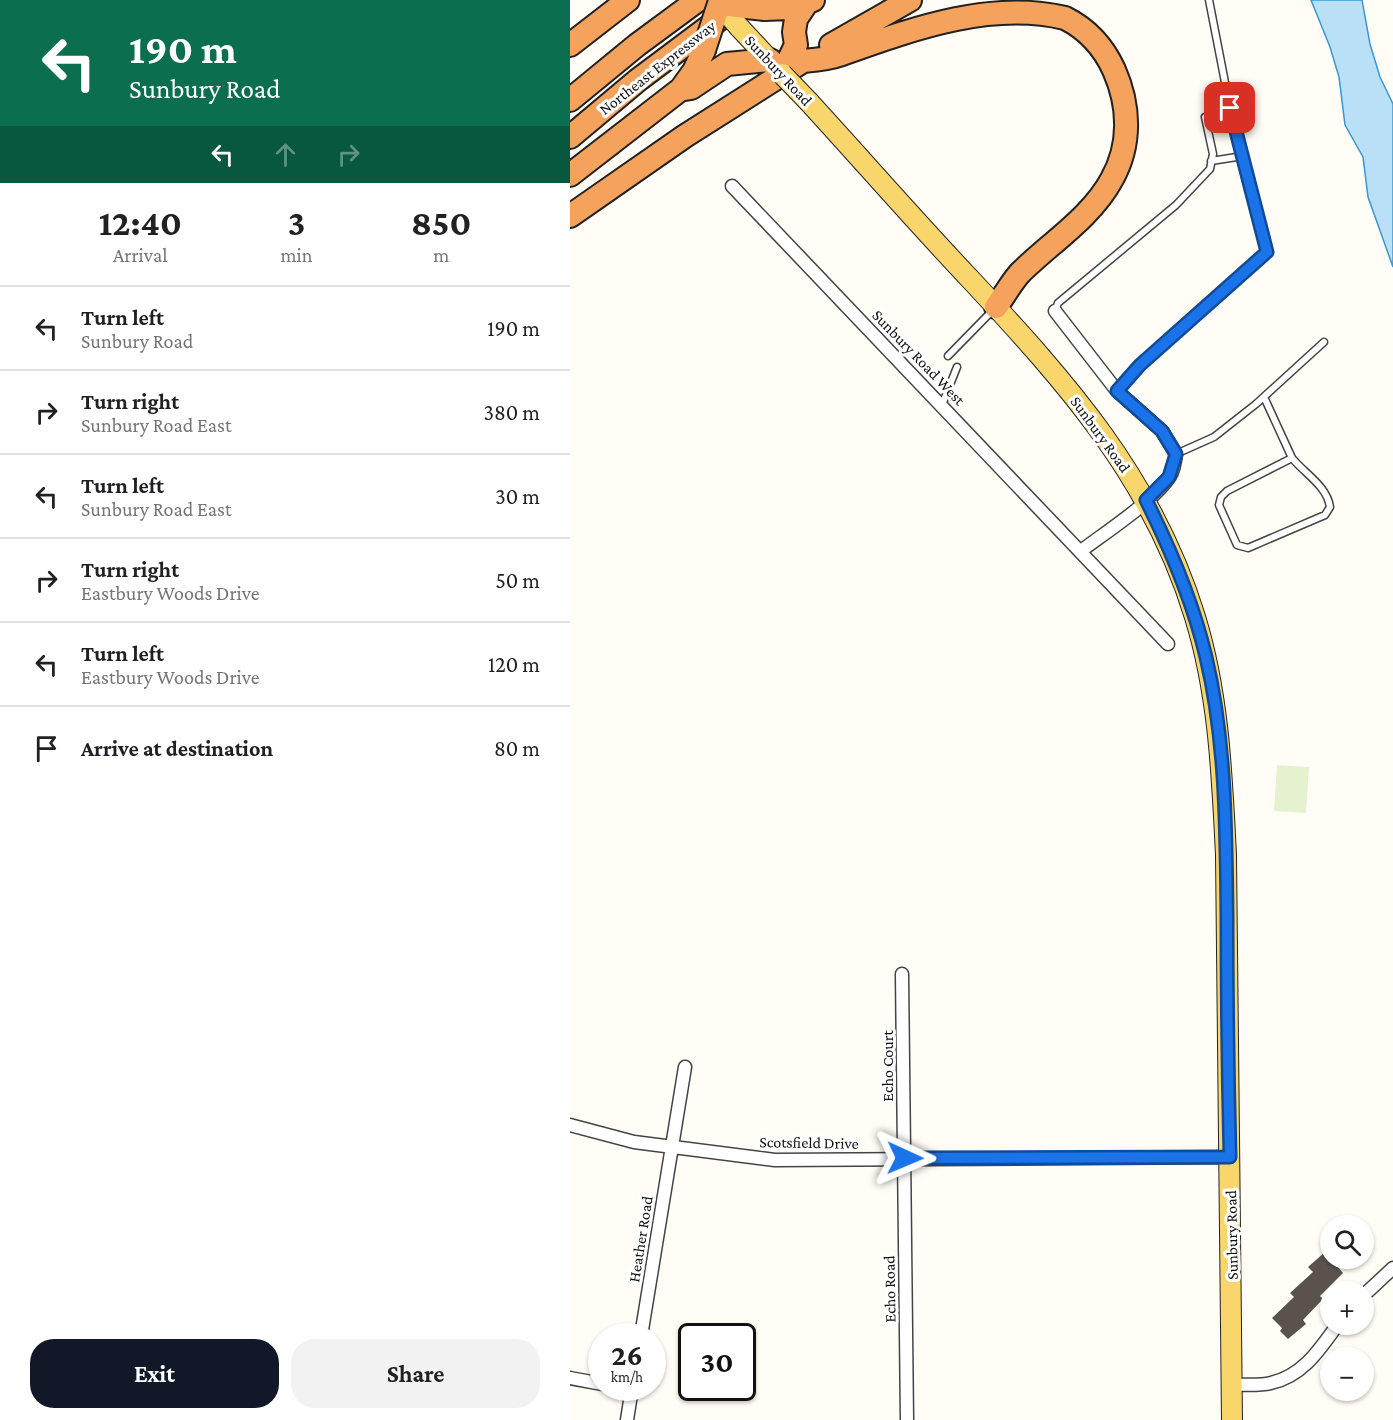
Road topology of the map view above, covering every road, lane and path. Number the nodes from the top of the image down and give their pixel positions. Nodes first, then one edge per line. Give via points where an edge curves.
1 (910, 0) edge
2 (1209, 0) edge
3 (629, 1) edge
4 (711, 1) edge
5 (809, 2) edge
6 (755, 4) edge
7 (573, 46) edge
8 (799, 53) junction
9 (776, 67) junction
10 (681, 89) junction
11 (570, 100) edge
12 (1230, 108) junction
13 (570, 137) edge
14 (1243, 156) junction
15 (1211, 161) junction
16 (570, 175) edge
17 (732, 186) dead end
18 (570, 216) edge
19 (996, 307) junction
20 (1055, 311) joint
21 (1324, 342) dead end
22 (948, 356) dead end
23 (957, 367) dead end
24 (1117, 391) junction
25 (1264, 397) junction
26 (942, 405) junction
27 (1176, 454) junction
28 (1292, 458) junction
29 (1146, 500) junction
30 (1081, 551) junction
31 (1168, 644) dead end
32 (902, 974) dead end
33 (685, 1067) dead end
34 (570, 1125) edge
35 (671, 1148) junction
36 (1230, 1157) junction
37 (905, 1158) junction
38 (1393, 1268) edge
39 (1374, 1285) edge
40 (643, 1323) edge
41 (1330, 1335) edge
42 (570, 1378) edge
43 (588, 1381) edge
44 (1232, 1384) junction
45 (628, 1401) edge
46 (627, 1420) edge
47 (908, 1420) edge
48 (1232, 1420) edge

1 - 8 highway
2 - 12 lane
3 - 7 highway
4 - 6 highway, bridge
4 - 9 main road, Sunbury Road, bridge
4 - 10 highway, bridge via 704,50
4 - 11 highway, Northeast Expressway via 637,45
5 - 6 highway via 788,9
5 - 8 highway via 795,25
6 - 13 highway, Northeast Expressway via 684,44
8 - 9 highway
8 - 18 highway
8 - 19 highway via 837,56 891,33 952,14 1004,5 1060,16 1080,27 1102,50 1118,79 1126,116 1125,143 1116,172 1097,200 1018,275
9 - 10 highway via 727,63 691,88
9 - 19 main road, Sunbury Road, bridge
10 - 16 highway
12 - 14 lane
12 - 15 lane via 1205,117
14 - 15 lane
14 - 24 lane via 1267,252 1140,365
15 - 20 lane via 1210,169 1176,205 1058,303
17 - 26 street, Sunbury Road West
19 - 22 lane
19 - 29 main road, Sunbury Road via 1080,404 1123,461
20 - 24 street
21 - 25 lane
23 - 26 lane
24 - 27 street via 1162,431
25 - 27 lane via 1214,437
25 - 28 lane
26 - 30 street, Sunbury Road West
27 - 29 street via 1169,477
28 - 28 lane via 1221,497 1219,505 1237,545 1248,548 1325,515 1330,507 1329,498
29 - 30 street
29 - 36 main road, Sunbury Road via 1195,617 1211,682 1220,745 1226,855
30 - 31 street, Sunbury Road West
32 - 37 street, Echo Court
33 - 35 street, Heather Road
34 - 35 street, Scotsfield Drive
35 - 37 street, Scotsfield Drive via 775,1160
35 - 40 street, Heather Road
36 - 37 street, Scotsfield Drive
36 - 44 main road, Sunbury Road
37 - 47 street, Echo Road
38 - 39 street
41 - 44 street via 1298,1371 1271,1383
42 - 43 street
44 - 48 main road, Sunbury Road
45 - 46 street

